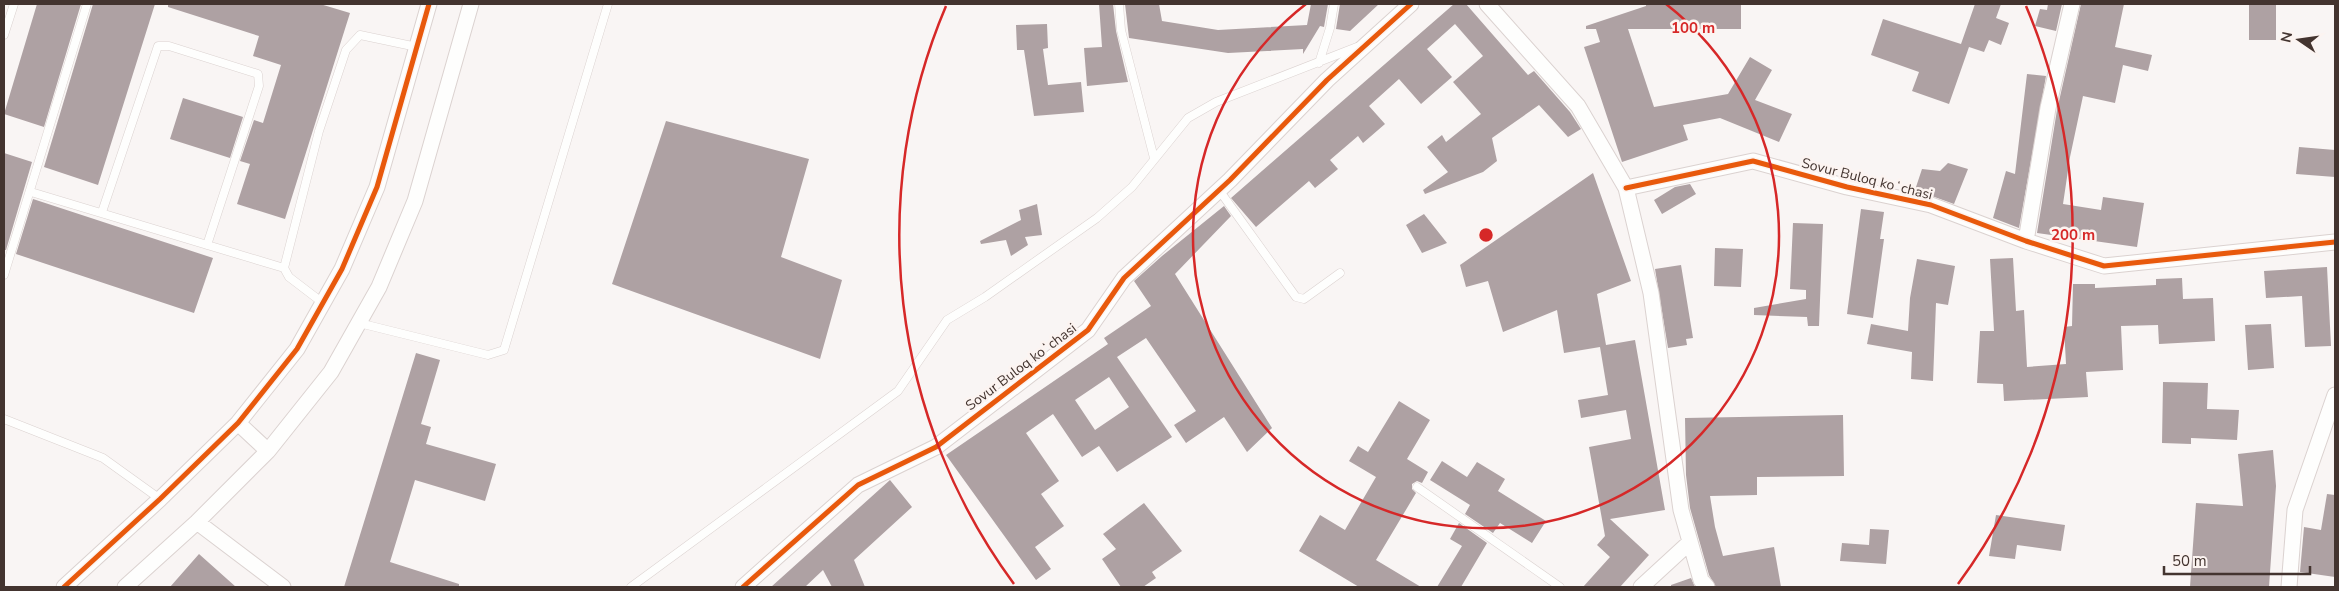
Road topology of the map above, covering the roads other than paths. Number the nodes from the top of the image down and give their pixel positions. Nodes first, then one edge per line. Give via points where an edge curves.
1 (14, 4) edge
2 (87, 4) edge
3 (429, 4) edge
4 (471, 4) edge
5 (608, 4) edge
6 (1119, 4) edge
7 (1334, 4) edge
8 (1411, 4) edge
9 (1487, 4) edge
10 (2072, 4) edge
11 (4, 35) edge
12 (1366, 43) junction
13 (417, 47) junction
14 (1319, 63) junction
15 (1154, 158) junction
16 (1626, 188) junction
17 (1219, 190) junction
18 (31, 192) junction
19 (102, 212) junction
20 (2026, 241) junction
21 (2335, 242) edge
22 (207, 245) junction
23 (284, 268) junction
24 (1340, 273) dead end
25 (4, 275) edge
26 (323, 303) junction
27 (359, 323) junction
28 (2335, 395) edge
29 (4, 419) edge
30 (238, 423) junction
31 (268, 451) junction
32 (1417, 487) dead end
33 (160, 500) junction
34 (197, 522) junction
35 (1690, 542) junction
36 (64, 587) edge
37 (125, 587) edge
38 (283, 587) edge
39 (631, 587) edge
40 (743, 587) edge
41 (1560, 587) edge
42 (1640, 587) edge
43 (1707, 587) edge
44 (2289, 587) edge

1 - 11 lane
2 - 18 lane
3 - 13 street
4 - 27 street via 416,201 379,287
5 - 27 lane via 504,350 488,355
6 - 15 lane via 1121,30
7 - 14 lane
8 - 12 street, Sovur Buloq koʻchasi
9 - 16 street via 1578,106
10 - 20 street via 2048,108
12 - 14 lane
12 - 17 street, Sovur Buloq koʻchasi
13 - 23 lane via 360,35 346,50 319,131
13 - 26 street via 377,187 342,269
14 - 15 lane via 1209,106 1188,118
15 - 39 lane via 1132,187 1097,218 947,320 898,391
16 - 20 street, Sovur Buloq koʻchasi via 1753,161 1931,206
16 - 35 street via 1651,293 1681,510
17 - 24 lane via 1296,297 1304,299
17 - 40 street, Sovur Buloq koʻchasi via 1124,278 1088,330 936,446 858,485
18 - 19 lane
18 - 25 lane
19 - 22 lane
19 - 22 lane via 158,46 169,46 258,74 259,86
20 - 21 street, Sovur Buloq koʻchasi via 2104,266
22 - 23 lane
23 - 26 lane via 289,278
26 - 30 street via 297,349
27 - 31 street via 331,372
28 - 44 street via 2295,510
29 - 33 lane via 103,458
30 - 31 street
30 - 33 street
31 - 34 street
32 - 41 lane
33 - 36 street
34 - 37 street
34 - 38 street
35 - 42 street
35 - 43 street via 1701,580

